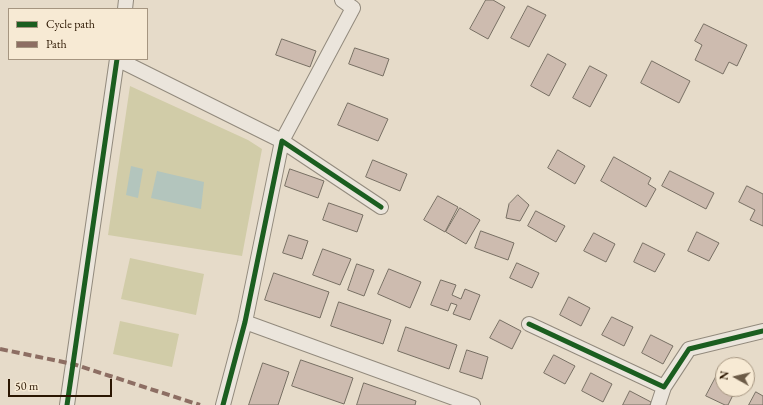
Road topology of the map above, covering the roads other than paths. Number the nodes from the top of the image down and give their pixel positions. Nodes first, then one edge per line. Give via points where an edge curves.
1 (342, 0) edge
2 (117, 60) edge
3 (119, 60) edge
4 (282, 141) junction
5 (381, 207) dead end
6 (245, 322) junction
7 (529, 324) dead end
8 (763, 331) edge
9 (664, 387) junction
10 (67, 405) edge
11 (223, 405) edge
12 (474, 405) edge
13 (658, 405) edge

1 - 4 street via 353,8
2 - 10 street
3 - 4 street
4 - 5 street
4 - 6 street
6 - 11 street
6 - 12 street
7 - 9 street
8 - 9 street via 689,349
9 - 13 street

